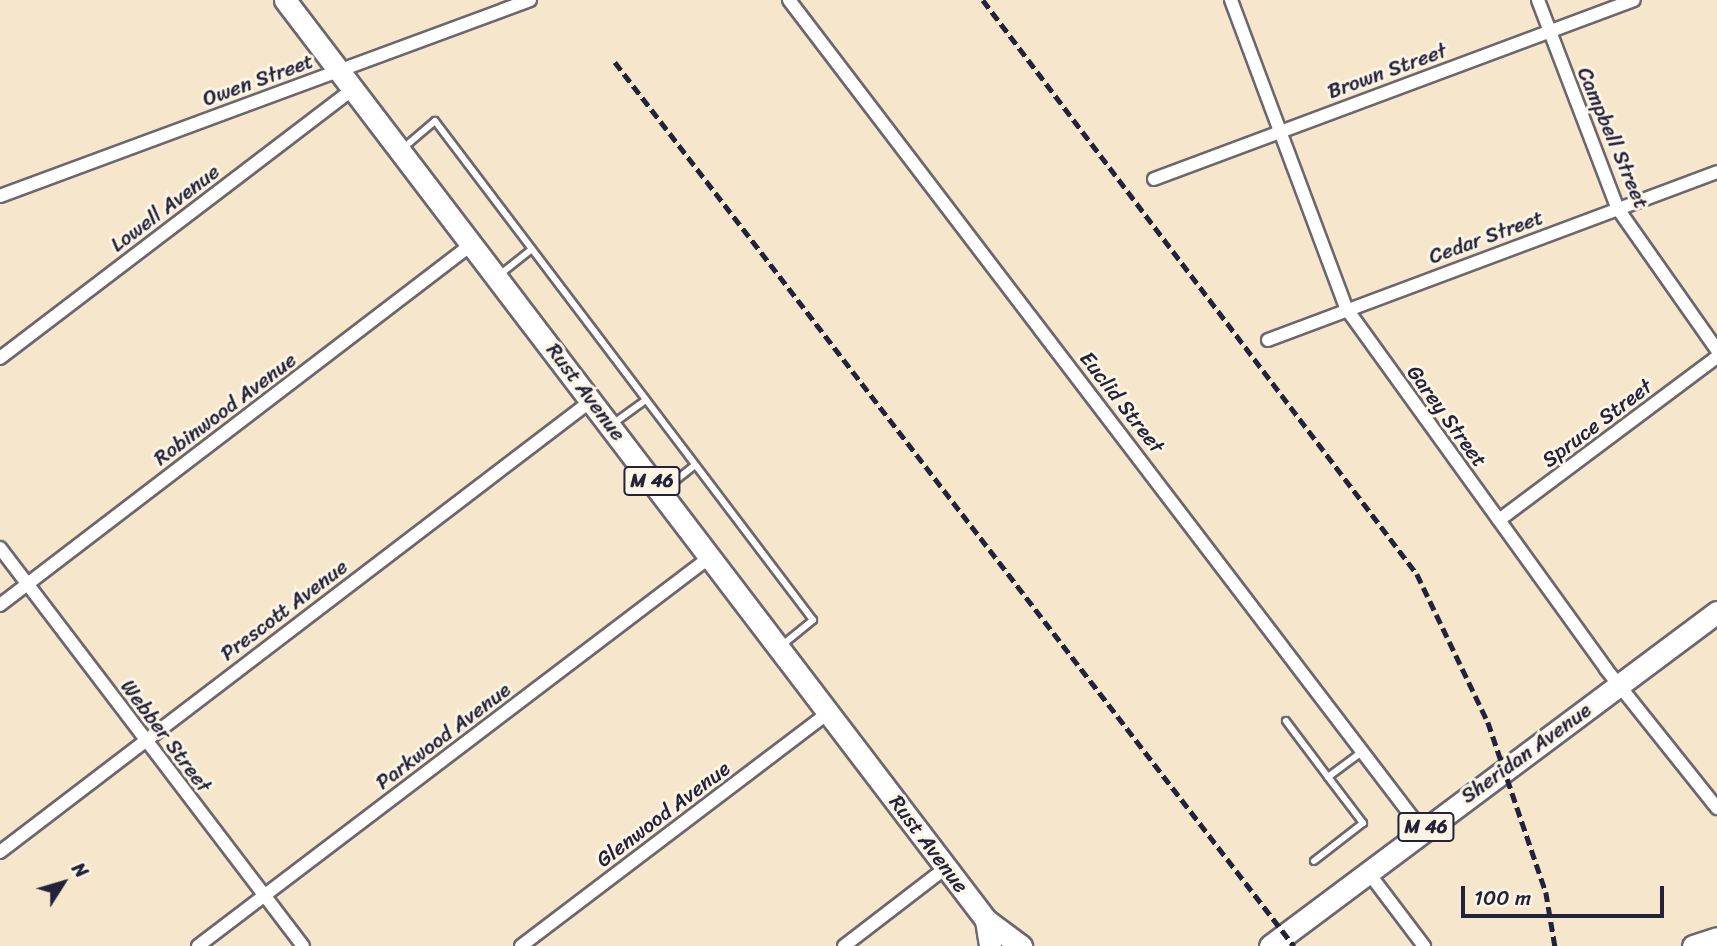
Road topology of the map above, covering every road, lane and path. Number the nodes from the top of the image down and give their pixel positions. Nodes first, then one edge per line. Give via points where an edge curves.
1 (285, 0) edge
2 (530, 0) edge
3 (789, 0) edge
4 (1231, 0) edge
5 (1538, 0) edge
6 (1634, 0) edge
7 (1550, 32) junction
8 (340, 71) junction
9 (354, 88) junction
10 (1278, 131) junction
11 (401, 151) junction
12 (1717, 172) edge
13 (1154, 179) dead end
14 (0, 196) edge
15 (1618, 209) junction
16 (472, 244) junction
17 (532, 249) junction
18 (497, 277) junction
19 (1346, 309) junction
20 (1268, 340) dead end
21 (1717, 350) edge
22 (1717, 357) edge
23 (0, 358) edge
24 (592, 400) junction
25 (646, 400) junction
26 (611, 425) junction
27 (695, 465) junction
28 (661, 492) junction
29 (1499, 520) junction
30 (0, 548) edge
31 (710, 556) junction
32 (28, 584) junction
33 (0, 605) edge
34 (1717, 612) edge
35 (779, 647) junction
36 (1620, 684) junction
37 (829, 712) junction
38 (1286, 721) dead end
39 (145, 741) junction
40 (1365, 750) junction
41 (1328, 777) junction
42 (1717, 808) edge
43 (1422, 830) junction
44 (0, 852) edge
45 (1314, 861) dead end
46 (947, 867) junction
47 (1368, 872) junction
48 (265, 895) junction
49 (986, 920) junction
50 (1717, 937) edge
51 (198, 946) edge
52 (303, 946) edge
53 (521, 946) edge
54 (844, 946) edge
55 (990, 946) edge
56 (1021, 946) edge
57 (1270, 946) edge
58 (1424, 946) edge
59 (1693, 946) edge

1 - 8 highway, Rust Avenue / M 46
2 - 8 street, Owen Street
3 - 40 street, Euclid Street
4 - 10 street, Garey Street
5 - 7 street, Campbell Street
6 - 7 street, Brown Street
7 - 10 street, Brown Street
7 - 15 street, Campbell Street
8 - 9 highway, Rust Avenue / M 46
8 - 14 street, Owen Street
9 - 11 highway, Rust Avenue / M 46
9 - 23 street, Lowell Avenue
10 - 13 street, Brown Street
10 - 19 street, Garey Street
11 - 16 highway, Rust Avenue / M 46
11 - 17 lane via 435,121
12 - 15 street, Cedar Street
15 - 19 street, Cedar Street
15 - 21 street, Campbell Street
16 - 18 highway, Rust Avenue / M 46
16 - 32 street, Robinwood Avenue
17 - 18 lane
17 - 25 lane
18 - 24 highway, Rust Avenue / M 46
19 - 20 street, Cedar Street
19 - 29 street, Garey Street
22 - 29 street, Spruce Street
24 - 26 highway, Rust Avenue / M 46
24 - 39 street, Prescott Avenue
25 - 26 lane
25 - 27 lane
26 - 28 highway, Rust Avenue / M 46
27 - 28 lane
27 - 35 lane via 813,620
28 - 31 highway, Rust Avenue / M 46
29 - 36 street, Garey Street
30 - 32 street, Webber Street
31 - 35 highway, Rust Avenue / M 46
31 - 48 street, Parkwood Avenue
32 - 33 street, Robinwood Avenue
32 - 39 street, Webber Street
34 - 36 highway, Sheridan Avenue / M 46
35 - 37 highway, Rust Avenue / M 46
36 - 42 street, Garey Street
36 - 43 highway, Sheridan Avenue / M 46
37 - 46 highway, Rust Avenue / M 46
37 - 53 street, Glenwood Avenue
38 - 41 lane
39 - 44 street, Prescott Avenue
39 - 48 street, Webber Street
40 - 41 lane
40 - 43 street, Euclid Street
41 - 45 lane via 1363,823
43 - 47 highway, Sheridan Avenue / M 46
46 - 49 highway, Rust Avenue / M 46
46 - 54 street
47 - 57 highway, Sheridan Avenue / M 46
47 - 58 street
48 - 51 street, Parkwood Avenue
48 - 52 street, Webber Street
49 - 55 highway, Rust Avenue / M 46
49 - 56 highway, Rust Avenue / M 46
50 - 59 highway

